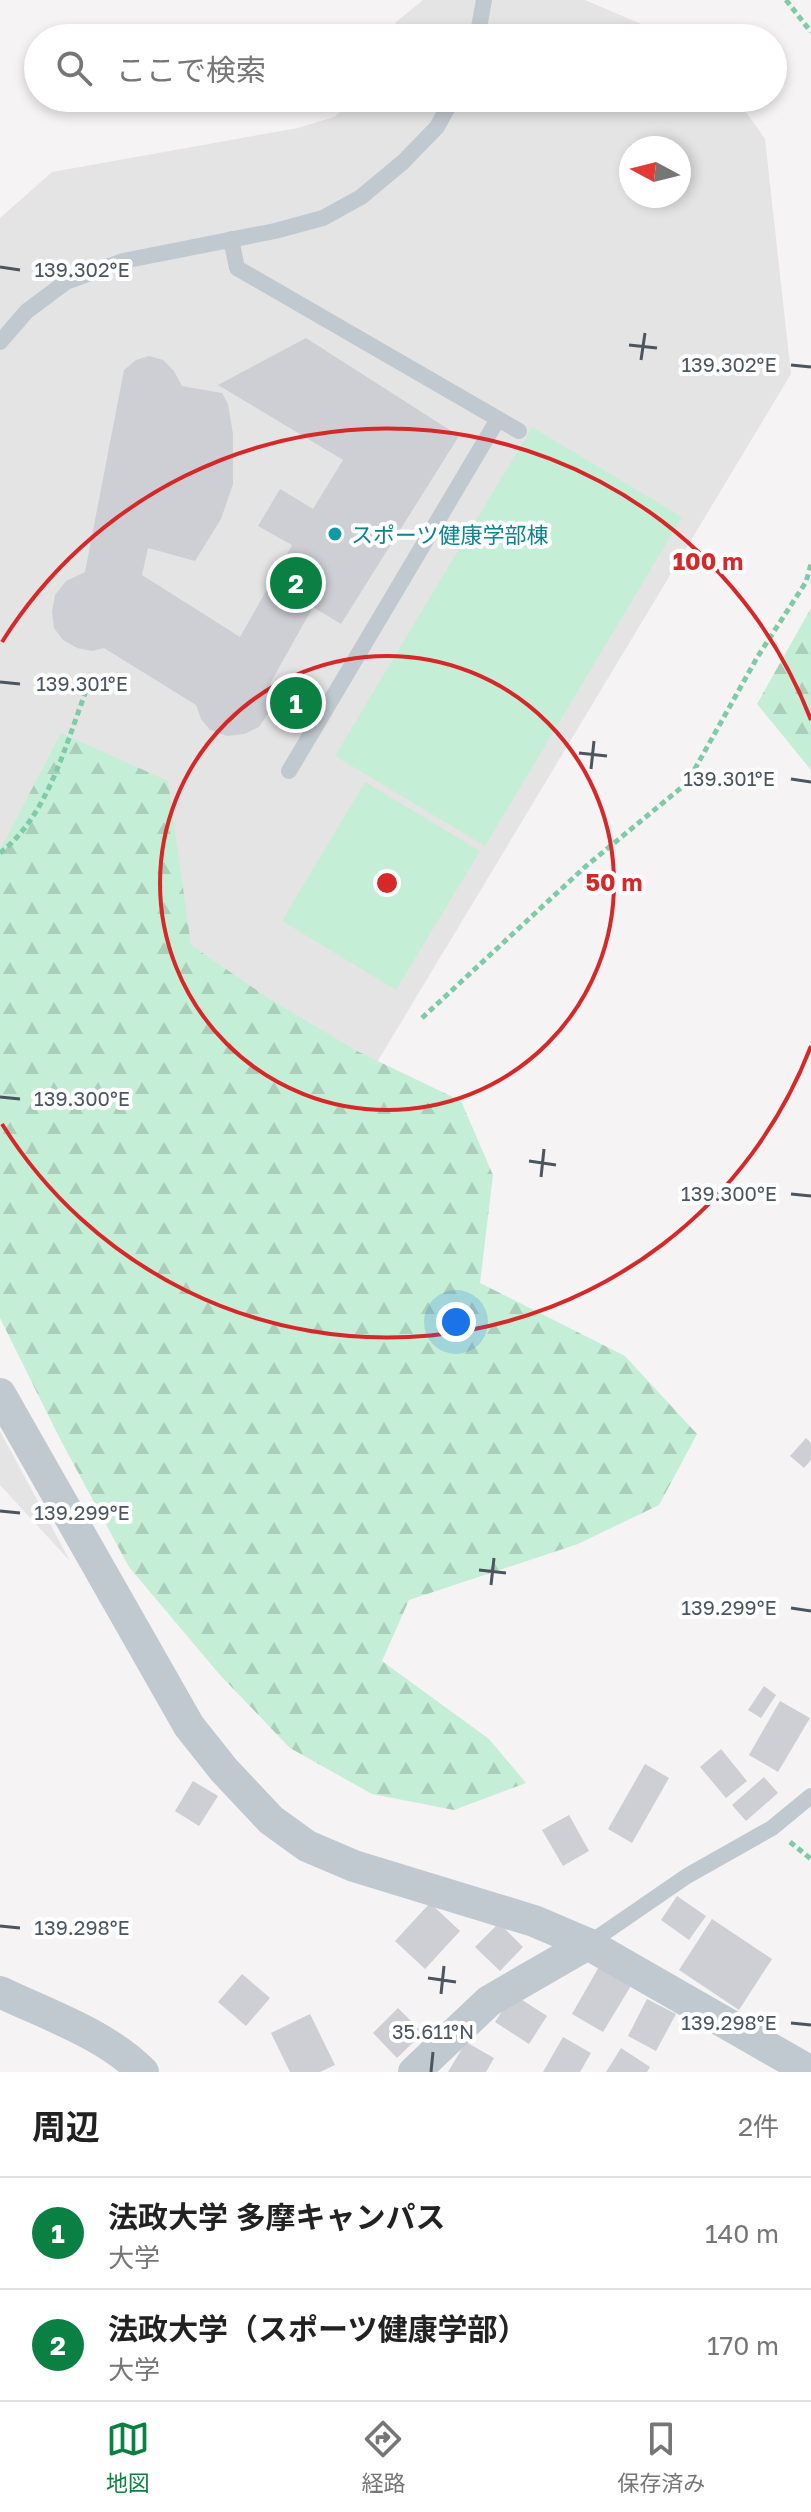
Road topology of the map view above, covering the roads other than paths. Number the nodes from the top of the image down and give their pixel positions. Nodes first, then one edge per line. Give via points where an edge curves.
1 (484, 0) edge
2 (480, 24) edge
3 (445, 112) edge
4 (231, 239) junction
5 (0, 342) edge
6 (498, 419) junction
7 (519, 431) dead end
8 (289, 771) dead end
9 (0, 1394) edge
10 (811, 1796) edge
11 (588, 1944) junction
12 (0, 1992) edge
13 (143, 2072) edge
14 (414, 2072) edge
15 (811, 2072) edge

1 - 2 lane
3 - 4 lane via 403,162 361,197 323,218
4 - 5 lane via 123,261 66,282 27,311
4 - 6 lane via 237,268
6 - 7 lane
6 - 8 lane
9 - 11 street via 189,1726 271,1820 307,1846 354,1866 534,1921
10 - 11 lane via 772,1828 687,1876
11 - 14 street via 489,2001
11 - 15 street
12 - 13 street via 106,2043

